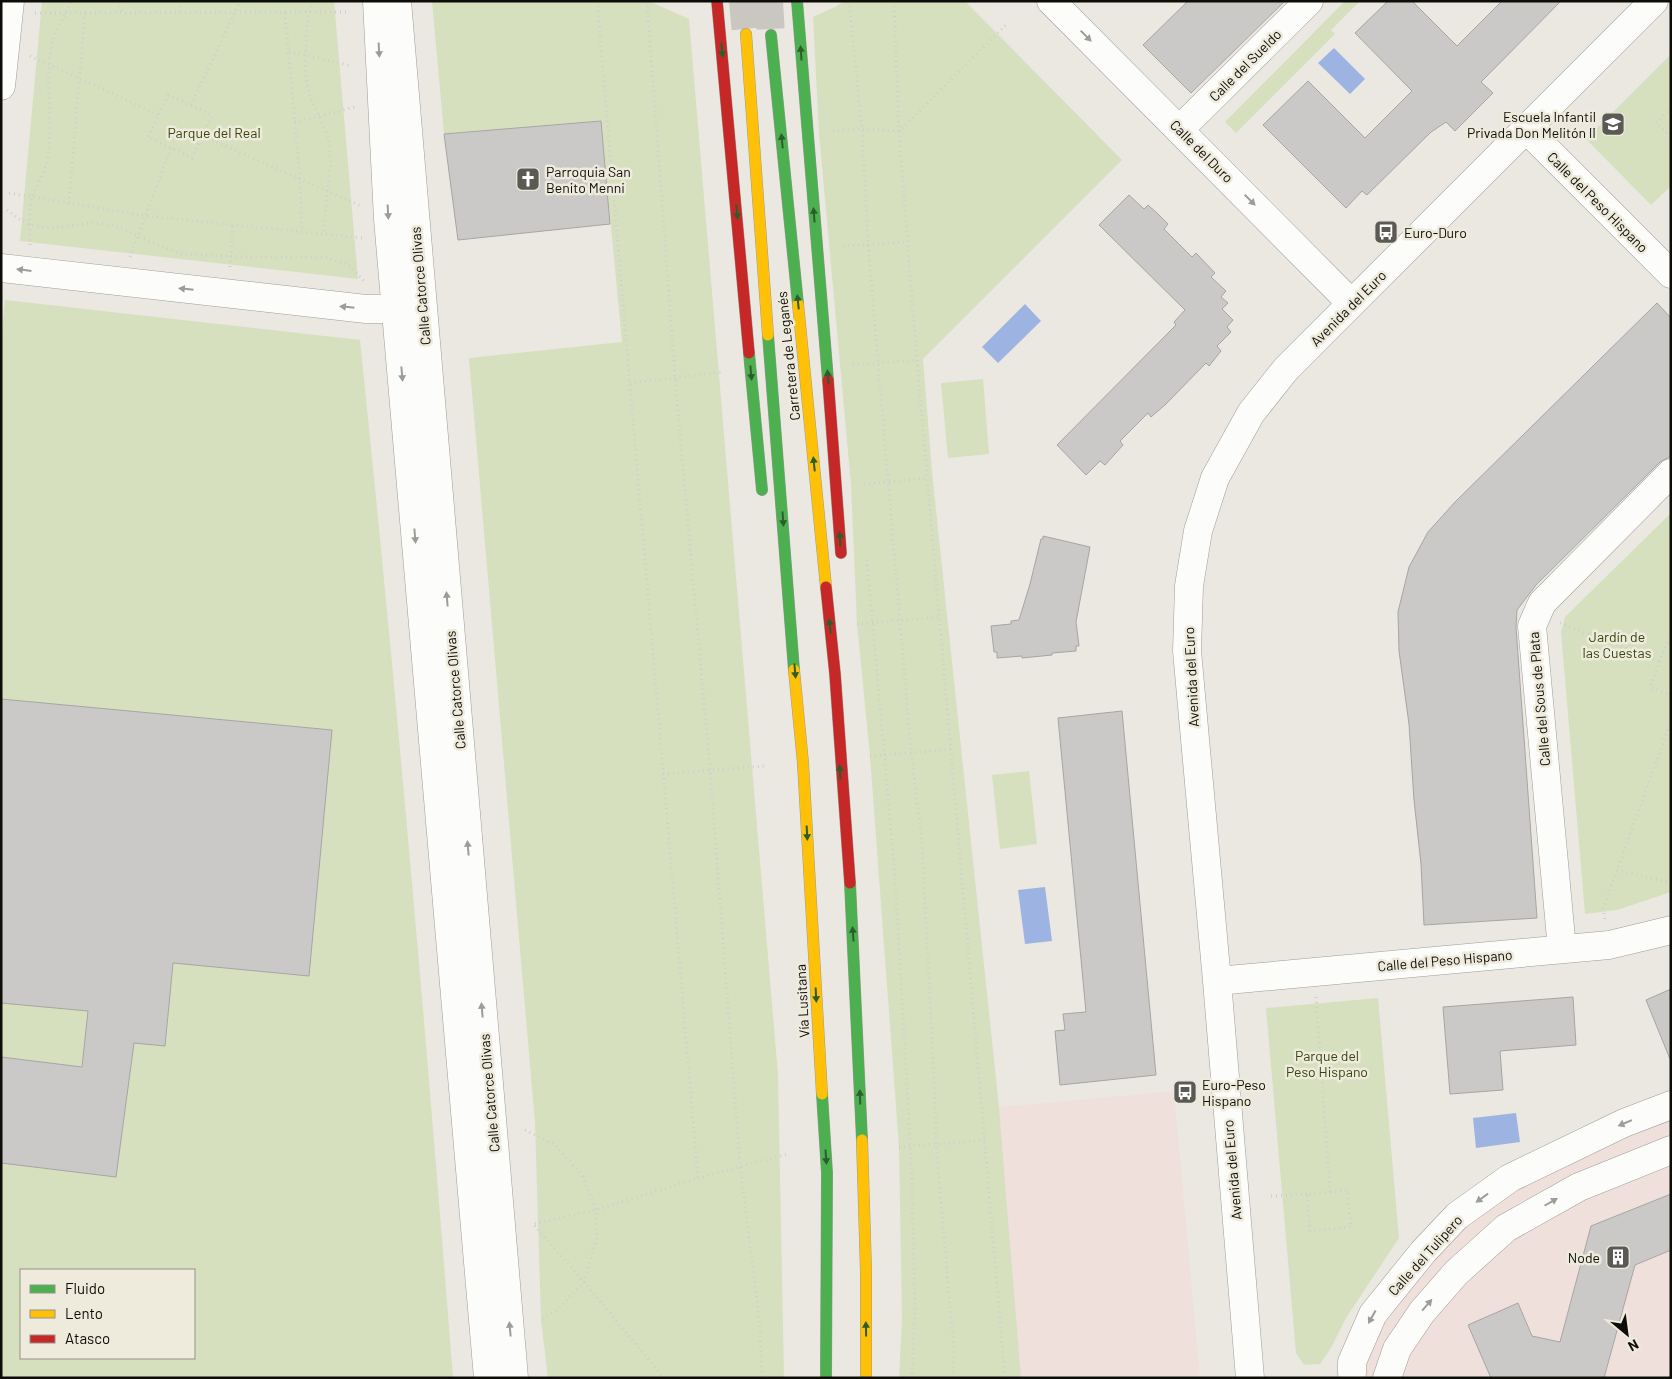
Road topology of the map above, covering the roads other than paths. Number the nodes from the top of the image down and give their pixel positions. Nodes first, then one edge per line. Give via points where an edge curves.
1 (377, 1) edge
2 (397, 1) edge
3 (717, 1) edge
4 (797, 1) edge
5 (1051, 1) edge
6 (1309, 1) edge
7 (1654, 1) edge
8 (18, 7) edge
9 (746, 34) tunnel mouth
10 (771, 35) tunnel mouth
11 (1, 86) edge
12 (1180, 129) junction
13 (1526, 129) junction
14 (1, 268) edge
15 (1671, 274) edge
16 (1351, 303) junction
17 (396, 310) junction
18 (1671, 473) edge
19 (763, 505) dead end
20 (841, 569) dead end
21 (775, 579) dead end
22 (790, 622) junction
23 (842, 633) dead end
24 (835, 674) junction
25 (1671, 930) edge
26 (1562, 950) junction
27 (1217, 981) junction
28 (1671, 1105) edge
29 (1671, 1150) edge
30 (1349, 1376) edge
31 (488, 1378) edge
32 (514, 1378) edge
33 (826, 1378) edge
34 (866, 1378) edge
35 (1250, 1378) edge
36 (1378, 1378) edge
37 (1387, 1378) edge

1 -> 17 street, Calle Catorce Olivas
32 -> 2 street, Calle Catorce Olivas
3 -> 19 main road
20 -> 4 main road via 837,484
5 -> 12 street, Calle del Duro
6 - 12 street, Calle del Sueldo
7 - 13 street, Avenida del Euro
8 - 11 street
9 -> 22 main road, Carretera de Leganés
24 -> 10 main road, Carretera de Leganés
12 -> 16 street, Calle del Duro
13 - 15 street, Calle del Peso Hispano
13 - 16 street, Avenida del Euro
17 -> 14 street via 366,310
16 - 27 street, Avenida del Euro via 1286,369 1251,413 1215,478 1198,531 1189,586 1187,651
17 -> 31 street, Calle Catorce Olivas
18 - 26 street, Calle del Sous de Plata via 1542,603 1532,626
21 - 22 main road
22 -> 33 main road, Vía Lusitana via 803,763 827,1173
23 - 24 main road
34 -> 24 main road via 863,1170 854,958
25 - 26 street, Calle del Peso Hispano via 1610,945
26 - 27 street, Calle del Peso Hispano
27 - 35 street, Avenida del Euro
28 -> 30 street, Calle del Tulipero via 1624,1122 1510,1178 1457,1216 1373,1314
37 -> 29 street via 1397,1349 1422,1312 1456,1273 1506,1228 1578,1187
30 - 36 street via 1362,1371

